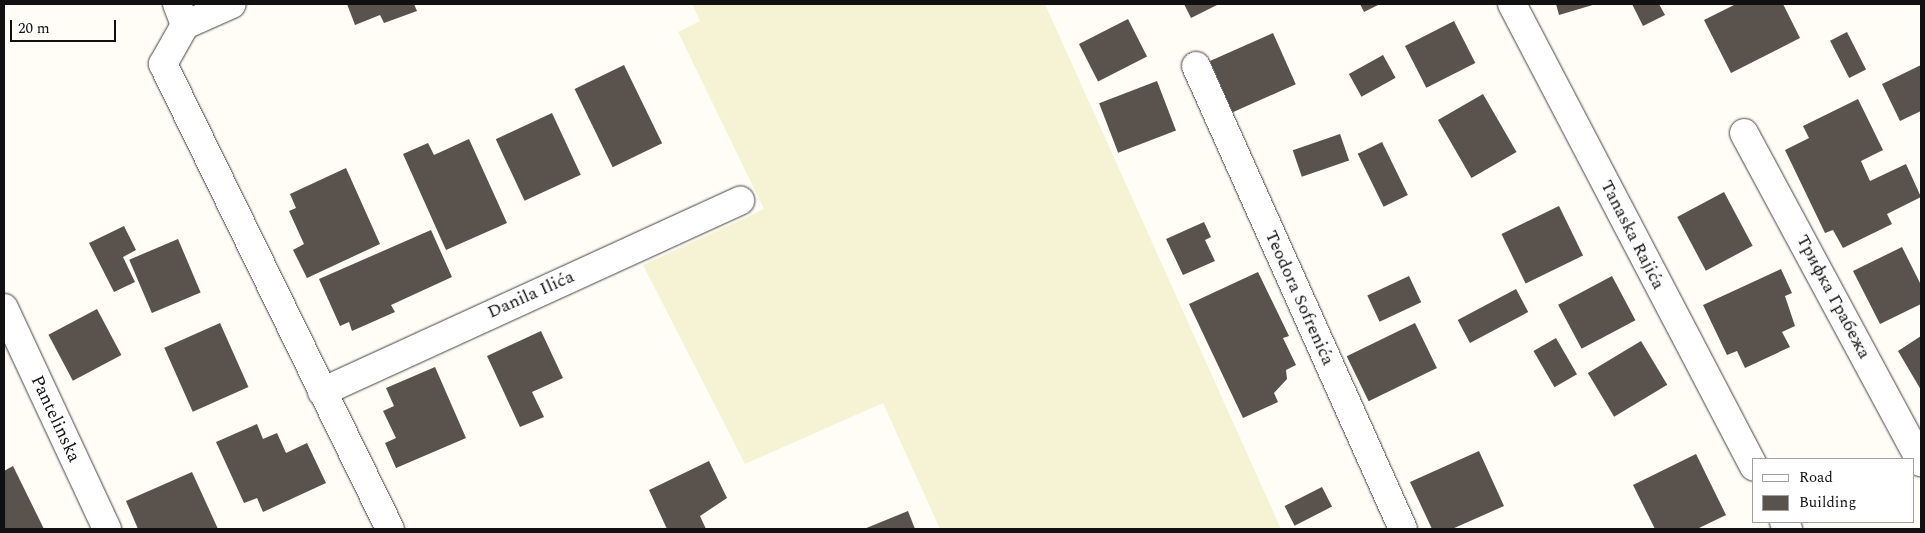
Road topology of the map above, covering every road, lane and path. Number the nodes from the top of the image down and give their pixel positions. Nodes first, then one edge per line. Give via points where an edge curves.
1 (232, 4) edge
2 (1512, 4) edge
3 (181, 14) edge
4 (1196, 66) dead end
5 (1744, 132) dead end
6 (740, 201) dead end
7 (4, 308) edge
8 (322, 392) junction
9 (1921, 462) edge
10 (1752, 463) edge
11 (107, 529) edge
12 (390, 529) edge
13 (1402, 529) edge

1 - 3 street
2 - 10 street, Tanaska Rajića
3 - 8 street via 163,64
4 - 13 street, Teodora Sofrenića
5 - 9 street, Трифка Грабежа
6 - 8 street, Danila Ilića
7 - 11 street, Pantelinska
8 - 12 street

